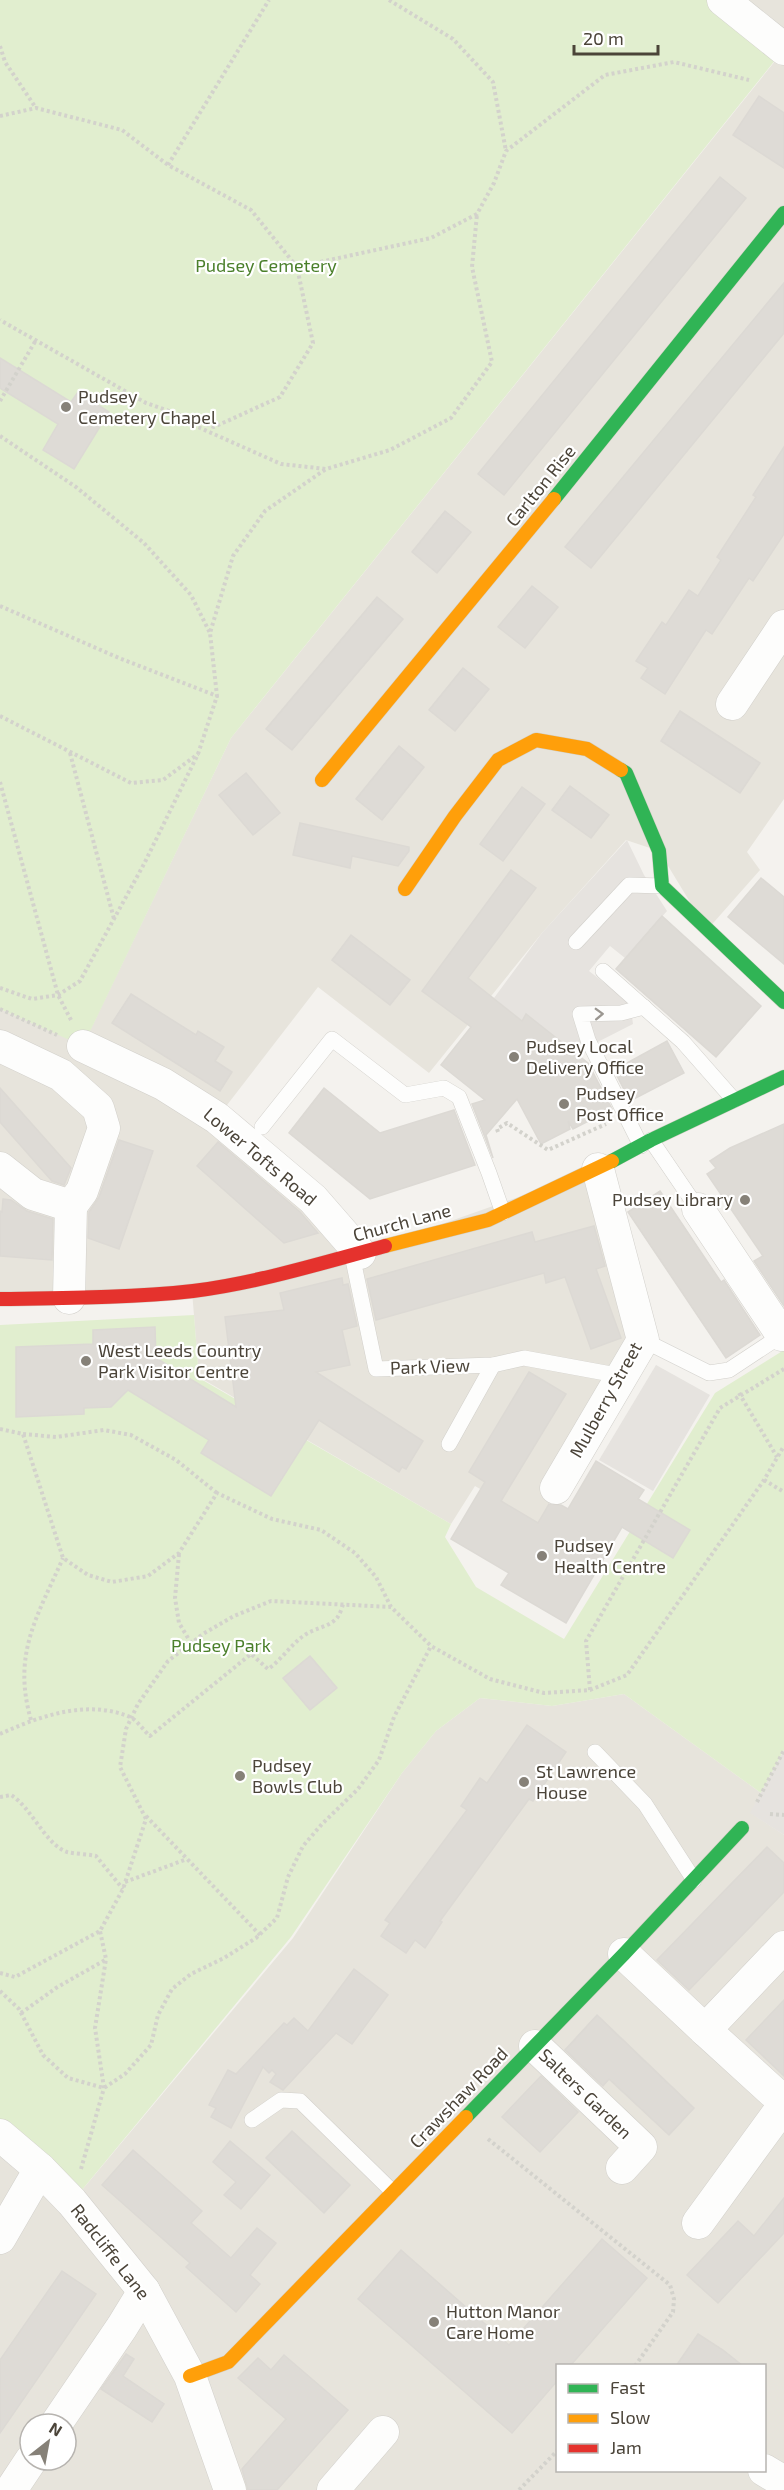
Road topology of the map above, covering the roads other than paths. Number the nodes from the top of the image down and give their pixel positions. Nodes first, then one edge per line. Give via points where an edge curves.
1 (723, 0) edge
2 (784, 49) edge
3 (784, 213) edge
4 (784, 626) edge
5 (732, 704) dead end
6 (322, 780) dead end
7 (662, 886) junction
8 (405, 889) dead end
9 (576, 942) dead end
10 (603, 971) dead end
11 (784, 1002) edge
12 (644, 1007) junction
13 (0, 1046) edge
14 (82, 1046) road end
15 (784, 1077) edge
16 (734, 1100) junction
17 (262, 1127) dead end
18 (646, 1143) junction
19 (0, 1168) edge
20 (598, 1169) junction
21 (71, 1206) junction
22 (698, 1209) joint
23 (503, 1213) junction
24 (356, 1254) junction
25 (69, 1298) junction
26 (0, 1299) edge
27 (782, 1335) joint
28 (643, 1340) junction
29 (493, 1365) junction
30 (622, 1376) junction
31 (449, 1444) dead end
32 (556, 1488) dead end
33 (595, 1752) dead end
34 (742, 1828) road end
35 (694, 1880) junction
36 (784, 1947) edge
37 (624, 1954) junction
38 (705, 2030) junction
39 (535, 2046) junction
40 (784, 2103) edge
41 (252, 2120) dead end
42 (0, 2134) edge
43 (622, 2168) dead end
44 (40, 2169) junction
45 (393, 2192) junction
46 (698, 2223) dead end
47 (0, 2238) edge
48 (144, 2291) junction
49 (190, 2376) junction
50 (64, 2412) edge
51 (383, 2432) dead end
52 (766, 2471) edge
53 (23, 2472) edge
54 (784, 2482) edge
55 (11, 2490) edge
56 (230, 2490) edge
57 (333, 2490) edge

1 - 2 street
3 - 6 street, Carlton Rise
4 - 5 street
7 - 8 street via 659,851 626,773 587,749 536,740 498,760
7 - 9 lane via 629,885
7 - 11 street
10 - 12 lane
12 - 16 lane via 683,1042
18 -> 12 lane via 588,1040 580,1014 621,1013
13 - 21 street via 61,1075 98,1107 104,1128 82,1191
14 - 24 street, Lower Tofts Road via 163,1084 217,1118 313,1199
15 - 16 street, Church Lane
16 - 18 street, Church Lane
17 - 23 lane via 332,1039 405,1095 444,1088 459,1097
18 - 20 street, Church Lane
18 - 22 lane
19 - 21 street via 33,1194
20 - 23 street, Church Lane
20 - 28 street, Mulberry Street
21 - 25 street
22 - 27 street
23 - 24 street, Church Lane
24 - 25 street, Church Lane via 193,1291
24 - 29 lane, Park View via 376,1369
25 - 26 street, Church Lane
27 - 28 lane via 729,1370 709,1373
28 - 30 street, Mulberry Street
29 - 30 lane, Park View via 524,1358
29 - 31 lane, Park View
30 - 32 street, Mulberry Street
33 - 35 lane via 645,1804
34 - 35 street, Crawshaw Road
35 - 37 street, Crawshaw Road
36 - 38 street
37 - 38 street
37 - 39 street, Crawshaw Road
38 - 40 street
39 - 43 street, Salters Garden via 641,2147
39 - 45 street, Crawshaw Road
40 - 46 street
41 - 45 lane via 281,2100 300,2101
42 - 44 street, Radcliffe Lane
44 - 47 street
44 - 48 street, Radcliffe Lane
45 - 49 street, Crawshaw Road via 228,2362
48 - 49 street, Radcliffe Lane
48 - 50 street
49 - 56 street, Radcliffe Lane
51 - 57 street
52 - 54 street
53 - 55 street

